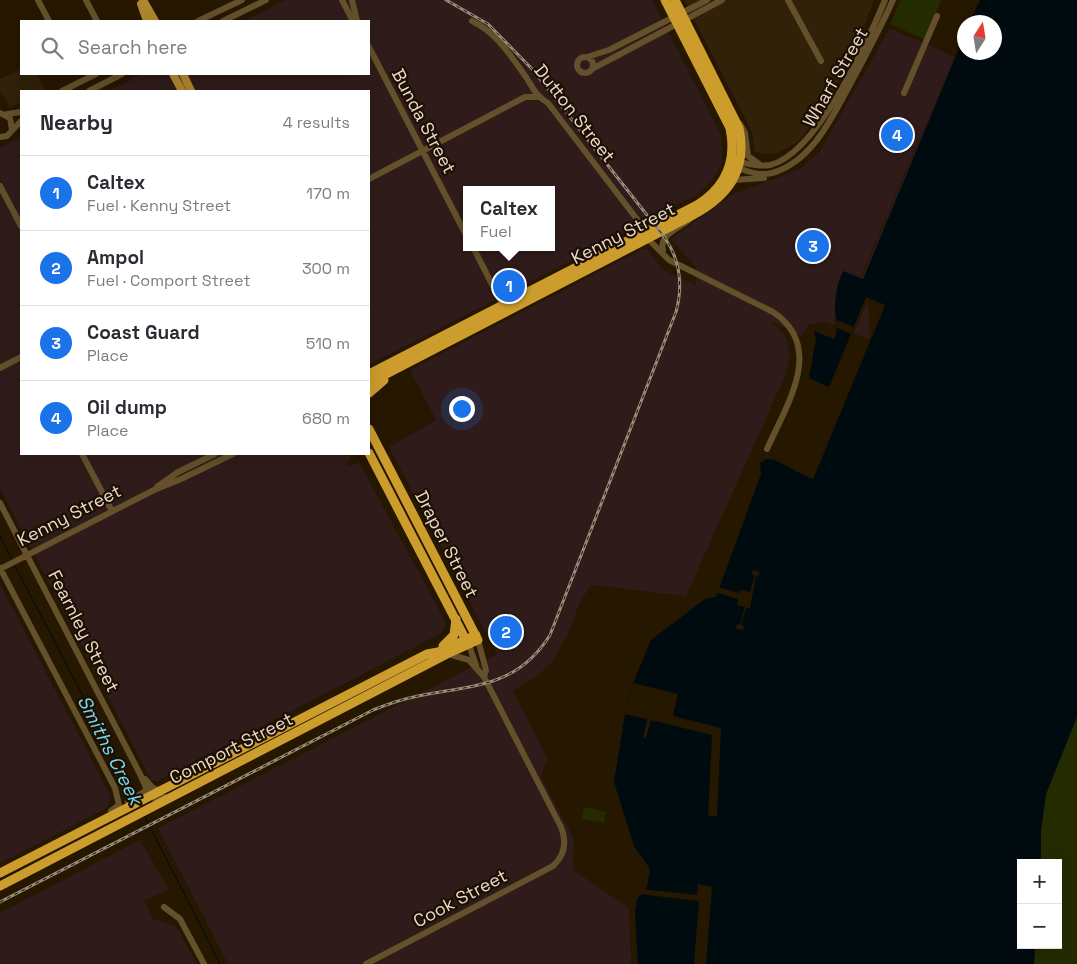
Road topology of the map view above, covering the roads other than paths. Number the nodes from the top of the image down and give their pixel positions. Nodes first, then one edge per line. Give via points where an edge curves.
1 (38, 0) edge
2 (86, 0) edge
3 (141, 0) edge
4 (242, 0) edge
5 (266, 0) edge
6 (342, 0) edge
7 (352, 0) edge
8 (665, 0) edge
9 (675, 0) edge
10 (707, 0) edge
11 (722, 0) edge
12 (788, 0) edge
13 (893, 0) edge
14 (885, 1) edge
15 (937, 16) dead end
16 (680, 19) junction
17 (48, 20) edge
18 (96, 20) edge
19 (147, 20) edge
20 (154, 20) edge
21 (200, 20) edge
22 (225, 20) edge
23 (352, 20) edge
24 (357, 20) edge
25 (472, 21) dead end
26 (370, 49) edge
27 (602, 52) junction
28 (614, 56) junction
29 (587, 57) junction
30 (821, 62) dead end
31 (592, 69) junction
32 (77, 75) dead end
33 (94, 75) edge
34 (120, 75) edge
35 (174, 75) edge
36 (183, 75) edge
37 (80, 82) junction
38 (64, 90) edge
39 (91, 90) edge
40 (181, 90) edge
41 (191, 90) edge
42 (904, 93) dead end
43 (537, 97) junction
44 (0, 105) edge
45 (20, 112) edge
46 (3, 114) edge
47 (736, 119) junction
48 (20, 122) edge
49 (11, 131) junction
50 (821, 134) junction
51 (1, 138) edge
52 (423, 150) junction
53 (788, 156) junction
54 (736, 164) junction
55 (752, 165) junction
56 (763, 166) junction
57 (787, 166) junction
58 (370, 177) edge
59 (733, 180) junction
60 (0, 186) edge
61 (694, 216) junction
62 (20, 224) edge
63 (463, 229) edge
64 (648, 236) junction
65 (663, 250) junction
66 (475, 251) edge
67 (676, 264) junction
68 (505, 308) junction
69 (424, 353) junction
70 (20, 357) edge
71 (0, 368) edge
72 (370, 374) edge
73 (370, 382) edge
74 (370, 393) edge
75 (370, 431) edge
76 (767, 449) dead end
77 (83, 455) edge
78 (213, 455) edge
79 (231, 455) edge
80 (370, 455) edge
81 (154, 490) junction
82 (0, 503) edge
83 (112, 511) junction
84 (27, 556) junction
85 (0, 569) edge
86 (456, 619) junction
87 (477, 638) junction
88 (467, 642) junction
89 (427, 654) junction
90 (447, 654) junction
91 (479, 670) junction
92 (484, 677) junction
93 (140, 774) junction
94 (115, 788) junction
95 (163, 791) junction
96 (139, 803) junction
97 (84, 832) junction
98 (563, 852) joint
99 (0, 873) edge
100 (0, 886) edge
101 (164, 907) dead end
102 (204, 964) edge
103 (366, 964) edge

1 - 17 street
2 - 18 street
3 - 19 main road
3 - 20 main road
4 - 21 street
5 - 22 street
6 - 23 street
7 - 24 street
8 - 16 highway
9 - 16 highway
10 - 16 street
11 - 16 street
12 - 30 street
13 - 50 street, Wharf Street
14 - 53 street, Wharf Street via 826,116
15 - 42 street
16 - 27 street
16 - 28 street
16 - 47 highway
16 - 54 highway via 728,123
25 - 43 street, Dutton Street via 504,47
26 - 52 street, Bunda Street
27 - 28 street
27 - 29 street
28 - 31 street
29 - 31 street via 592,62
29 - 31 street via 577,61 578,69 585,73
32 - 37 street
33 - 37 street
34 - 39 street
35 - 40 main road
36 - 41 main road
37 - 38 street
43 - 52 street via 525,96
43 - 64 street, Dutton Street via 548,103
44 - 46 street
45 - 46 street
46 - 49 street via 12,122
47 - 54 highway via 741,143
47 - 56 street via 744,131 748,156
48 - 49 street
49 - 51 street
50 - 53 street via 799,153
50 - 57 street, Wharf Street
52 - 58 street
52 - 63 street, Bunda Street
53 - 56 street, Wharf Street
54 - 55 street, Wharf Street
54 - 57 street, Wharf Street via 763,174
54 - 59 highway, Kenny Street
54 - 64 highway, Kenny Street via 712,195
55 - 56 street, Wharf Street
55 - 57 street via 768,168 781,164
57 - 59 street via 769,177
59 - 61 highway, Kenny Street via 719,199
60 - 62 street
61 - 64 highway, Kenny Street
61 - 65 street via 666,236
64 - 65 street, Dutton Street
64 - 67 street, Dutton Street via 663,256
64 - 68 highway, Kenny Street
65 - 67 street, Dutton Street
66 - 68 street
67 - 76 street, Dutton Street via 773,312 795,334 800,355 798,376
68 - 69 highway, Kenny Street
68 - 72 highway, Kenny Street
69 - 73 highway, Kenny Street
69 - 74 highway
70 - 71 street
75 - 87 highway, Draper Street
77 - 83 street
78 - 81 street, Kenny Street via 178,472
79 - 81 street, Kenny Street
80 - 86 highway, Draper Street
81 - 83 street, Kenny Street
82 - 84 street, Fearnley Street
83 - 84 street, Kenny Street
84 - 85 street, Kenny Street
84 - 93 street, Fearnley Street
85 - 94 street
86 - 88 highway, Draper Street
86 - 89 highway via 455,633 449,642
87 - 88 highway, Comport Street
87 - 92 street, Draper Street via 486,670
88 - 89 highway, Comport Street
88 - 90 highway, Comport Street
88 - 91 street, Draper Street
89 - 95 highway, Comport Street
90 - 91 street, Draper Street via 469,660
90 - 96 highway, Comport Street via 205,780
91 - 92 street, Draper Street
92 - 98 street, Draper Street via 561,827 565,841
93 - 95 street, Fearnley Street via 153,788
93 - 96 street, Fearnley Street
94 - 96 street
94 - 97 street via 120,800 118,807 92,822
95 - 96 highway, Comport Street
96 - 97 highway, Comport Street
96 - 100 highway, Comport Street
97 - 99 highway, Comport Street
98 - 103 street, Cook Street via 553,866
101 - 102 street via 180,919

